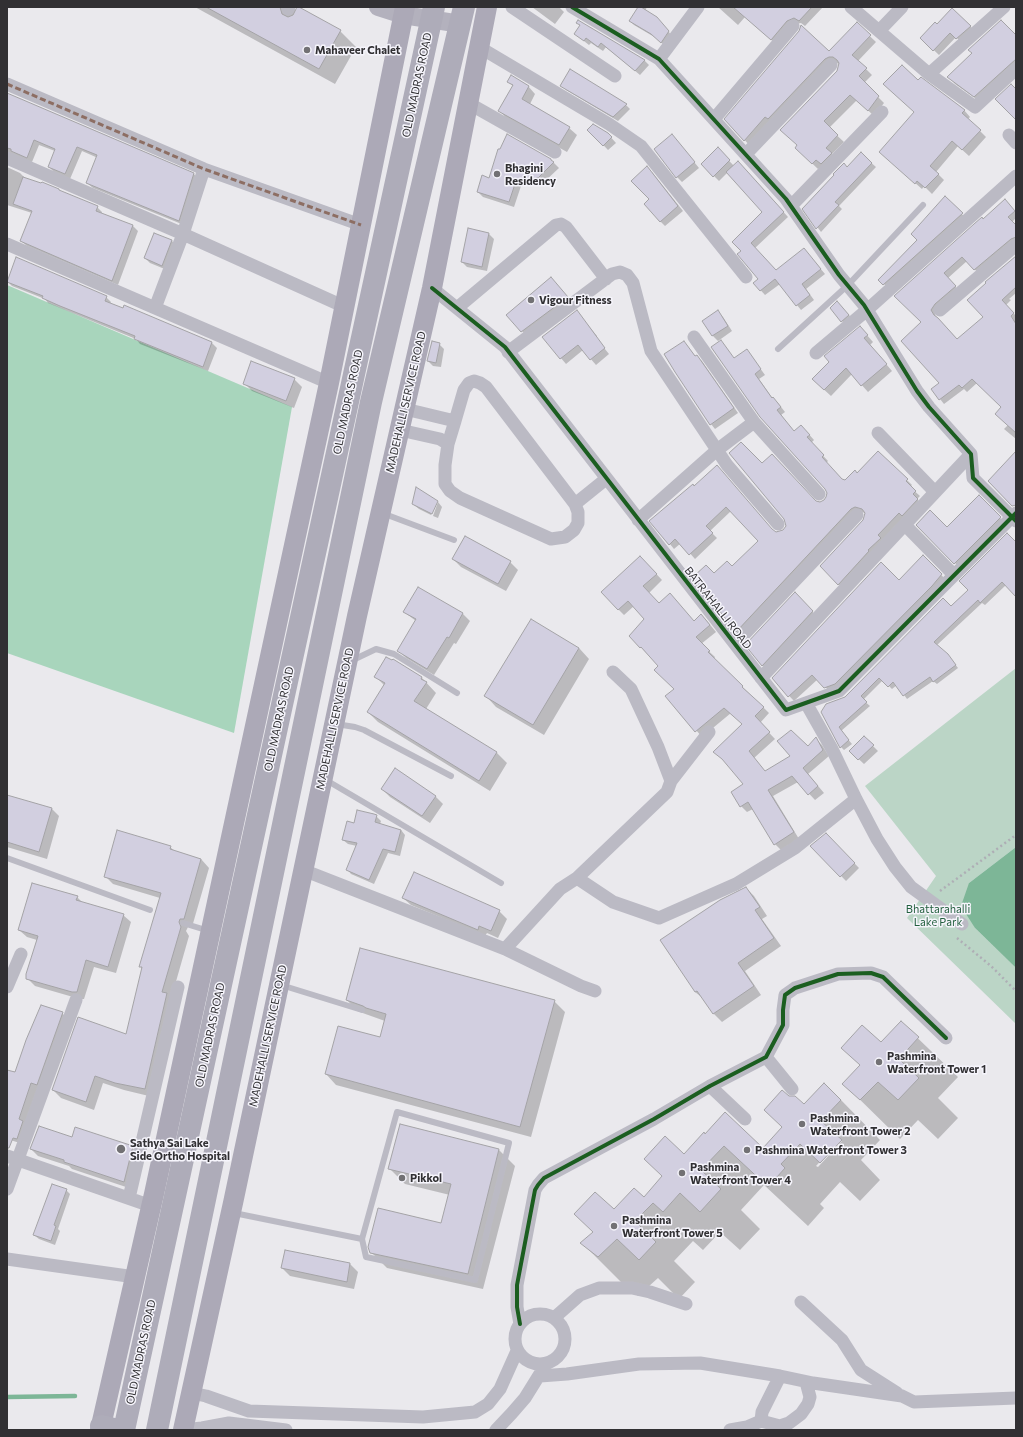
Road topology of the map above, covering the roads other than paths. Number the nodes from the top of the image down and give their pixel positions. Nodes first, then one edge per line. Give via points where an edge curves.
1 (378, 7) edge
2 (487, 7) edge
3 (512, 7) edge
4 (572, 7) edge
5 (698, 7) edge
6 (851, 7) edge
7 (902, 7) edge
8 (1004, 7) edge
9 (404, 11) edge
10 (433, 13) edge
11 (463, 15) edge
12 (793, 26) dead end
13 (879, 31) junction
14 (479, 48) junction
15 (659, 58) junction
16 (831, 65) dead end
17 (1016, 69) edge
18 (929, 74) junction
19 (615, 76) dead end
20 (7, 84) edge
21 (468, 104) junction
22 (882, 112) dead end
23 (714, 119) junction
24 (555, 152) dead end
25 (746, 154) junction
26 (7, 158) edge
27 (204, 169) junction
28 (1016, 176) edge
29 (923, 205) dead end
30 (791, 206) junction
31 (361, 225) junction
32 (183, 234) junction
33 (7, 244) edge
34 (1016, 245) edge
35 (746, 277) dead end
36 (606, 279) junction
37 (848, 285) junction
38 (432, 288) junction
39 (345, 307) junction
40 (155, 308) junction
41 (457, 308) junction
42 (868, 310) junction
43 (940, 310) dead end
44 (694, 337) dead end
45 (778, 349) dead end
46 (508, 352) junction
47 (816, 352) dead end
48 (329, 383) junction
49 (405, 409) junction
50 (455, 421) junction
51 (754, 422) junction
52 (400, 430) junction
53 (878, 433) dead end
54 (448, 444) junction
55 (717, 450) junction
56 (971, 454) junction
57 (606, 479) junction
58 (935, 492) junction
59 (819, 494) dead end
60 (575, 504) junction
61 (381, 512) junction
62 (856, 515) dead end
63 (1015, 517) edge
64 (638, 520) junction
65 (778, 524) dead end
66 (905, 525) junction
67 (454, 540) dead end
68 (954, 575) junction
69 (735, 644) junction
70 (347, 662) junction
71 (613, 672) dead end
72 (761, 678) junction
73 (457, 692) dead end
74 (806, 703) junction
75 (334, 724) junction
76 (709, 732) dead end
77 (451, 776) dead end
78 (323, 778) junction
79 (671, 781) junction
80 (856, 799) junction
81 (7, 858) edge
82 (303, 870) junction
83 (577, 878) junction
84 (500, 883) dead end
85 (150, 910) dead end
86 (183, 923) dead end
87 (962, 924) dead end
88 (210, 932) junction
89 (505, 949) junction
90 (21, 954) dead end
91 (279, 985) junction
92 (7, 987) edge
93 (178, 987) dead end
94 (595, 991) dead end
95 (76, 1000) dead end
96 (362, 1010) dead end
97 (946, 1038) dead end
98 (766, 1058) junction
99 (710, 1086) junction
100 (792, 1089) dead end
101 (745, 1119) dead end
102 (12, 1158) edge
103 (7, 1189) edge
104 (129, 1198) junction
105 (151, 1206) junction
106 (231, 1212) junction
107 (362, 1239) junction
108 (7, 1259) edge
109 (135, 1277) junction
110 (801, 1302) dead end
111 (686, 1304) dead end
112 (554, 1318) junction
113 (520, 1324) junction
114 (517, 1351) junction
115 (546, 1364) junction
116 (540, 1376) junction
117 (780, 1376) junction
118 (806, 1382) junction
119 (192, 1393) junction
120 (902, 1396) junction
121 (1016, 1398) edge
122 (761, 1421) junction
123 (106, 1429) edge
124 (124, 1430) edge
125 (157, 1430) edge
126 (183, 1430) edge
127 (286, 1430) edge
128 (496, 1430) edge
129 (730, 1430) edge

1 - 9 main road
2 - 14 main road, MADEHALLI SERVICE ROAD
3 - 19 street
4 - 15 street
5 - 15 street
6 - 13 street
7 - 13 street
8 - 18 street
9 - 10 main road
9 - 31 main road
10 - 11 main road
10 - 124 highway, OLD MADRAS ROAD
11 - 125 highway, OLD MADRAS ROAD via 371,402
12 - 23 street
13 - 18 street
14 - 21 main road, MADEHALLI SERVICE ROAD
14 - 35 street via 609,124 641,146
15 - 23 street
16 - 25 street
17 - 18 street via 975,107
20 - 27 street
21 - 24 street
21 - 38 main road, MADEHALLI SERVICE ROAD
22 - 30 street
23 - 25 street
25 - 30 street
26 - 32 street
27 - 31 street
27 - 32 street
28 - 42 street
29 - 37 lane
30 - 37 street
31 - 39 main road
32 - 39 street
32 - 40 street
33 - 40 street
34 - 43 street
36 - 41 street via 566,226 556,224
36 - 46 street
36 - 55 street via 620,272 627,275 633,283 651,352
37 - 42 street
37 - 45 lane
38 - 41 street, BATRAHALLI ROAD
38 - 49 main road, MADEHALLI SERVICE ROAD
39 - 48 main road
40 - 48 street
41 - 46 street, BATRAHALLI ROAD
42 - 47 street
42 - 56 street via 921,396
44 - 51 street
46 - 57 street, BATRAHALLI ROAD
48 - 88 main road
49 - 50 street
49 - 52 main road, MADEHALLI SERVICE ROAD
50 - 54 street
50 - 60 street via 464,390 469,383 474,381 486,387
51 - 55 street
51 - 59 street
52 - 54 street via 440,439
52 - 61 main road, MADEHALLI SERVICE ROAD
53 - 58 street
54 - 60 street via 445,484 460,498 551,538 565,537 574,530 579,518
55 - 64 street
55 - 65 street
56 - 58 street
56 - 63 street via 973,478
57 - 60 street
57 - 64 street, BATRAHALLI ROAD
58 - 66 street
61 - 67 lane
61 - 70 main road, MADEHALLI SERVICE ROAD
62 - 69 street
63 - 68 street, BATRAHALLI ROAD
64 - 69 street, BATRAHALLI ROAD
66 - 68 street
66 - 72 street
68 - 74 street, BATRAHALLI ROAD via 839,691
69 - 72 street, BATRAHALLI ROAD
70 - 73 lane via 376,649 394,654
70 - 75 main road, MADEHALLI SERVICE ROAD
71 - 79 street via 631,689
72 - 74 street, BATRAHALLI ROAD via 786,710
74 - 80 street
75 - 77 lane via 364,730
75 - 78 main road, MADEHALLI SERVICE ROAD
76 - 79 street
78 - 82 main road, MADEHALLI SERVICE ROAD
78 - 84 lane
79 - 83 street via 667,792
80 - 83 street via 795,848 736,884 659,918 613,902
80 - 87 street via 877,839 911,888
81 - 85 lane
82 - 89 street
82 - 91 main road, MADEHALLI SERVICE ROAD
83 - 89 street via 560,889
86 - 88 lane
88 - 105 main road
89 - 94 street
90 - 92 street
91 - 96 lane
91 - 106 main road, MADEHALLI SERVICE ROAD
93 - 104 street
95 - 102 street
97 - 98 street via 883,977 871,973 838,974 795,988 785,995 783,1025
98 - 99 street
98 - 100 street
99 - 101 street
99 - 113 street via 544,1178 538,1185 517,1286
102 - 103 street
102 - 104 street
104 - 105 street
105 - 109 main road
106 - 107 lane
106 - 119 main road, MADEHALLI SERVICE ROAD
107 - 107 lane via 366,1257 475,1280 509,1143 397,1112
108 - 109 street
109 - 123 main road
110 - 120 street via 842,1340 861,1370
111 - 112 street via 632,1288 599,1288 580,1295
112 - 113 street via 538,1314 530,1316
112 - 115 street via 560,1324 566,1340 560,1355
113 - 114 street via 514,1335
114 - 115 street via 529,1363
114 - 119 street via 500,1389 488,1404 475,1412 423,1417 249,1411
115 - 116 street
116 - 117 street via 639,1364 700,1363
116 - 128 street
117 - 118 street
117 - 122 street via 762,1412
118 - 120 street
118 - 122 street via 810,1397 801,1414 780,1426
119 - 126 main road, MADEHALLI SERVICE ROAD
120 - 121 street via 914,1402
122 - 129 street
126 - 127 street via 229,1423

